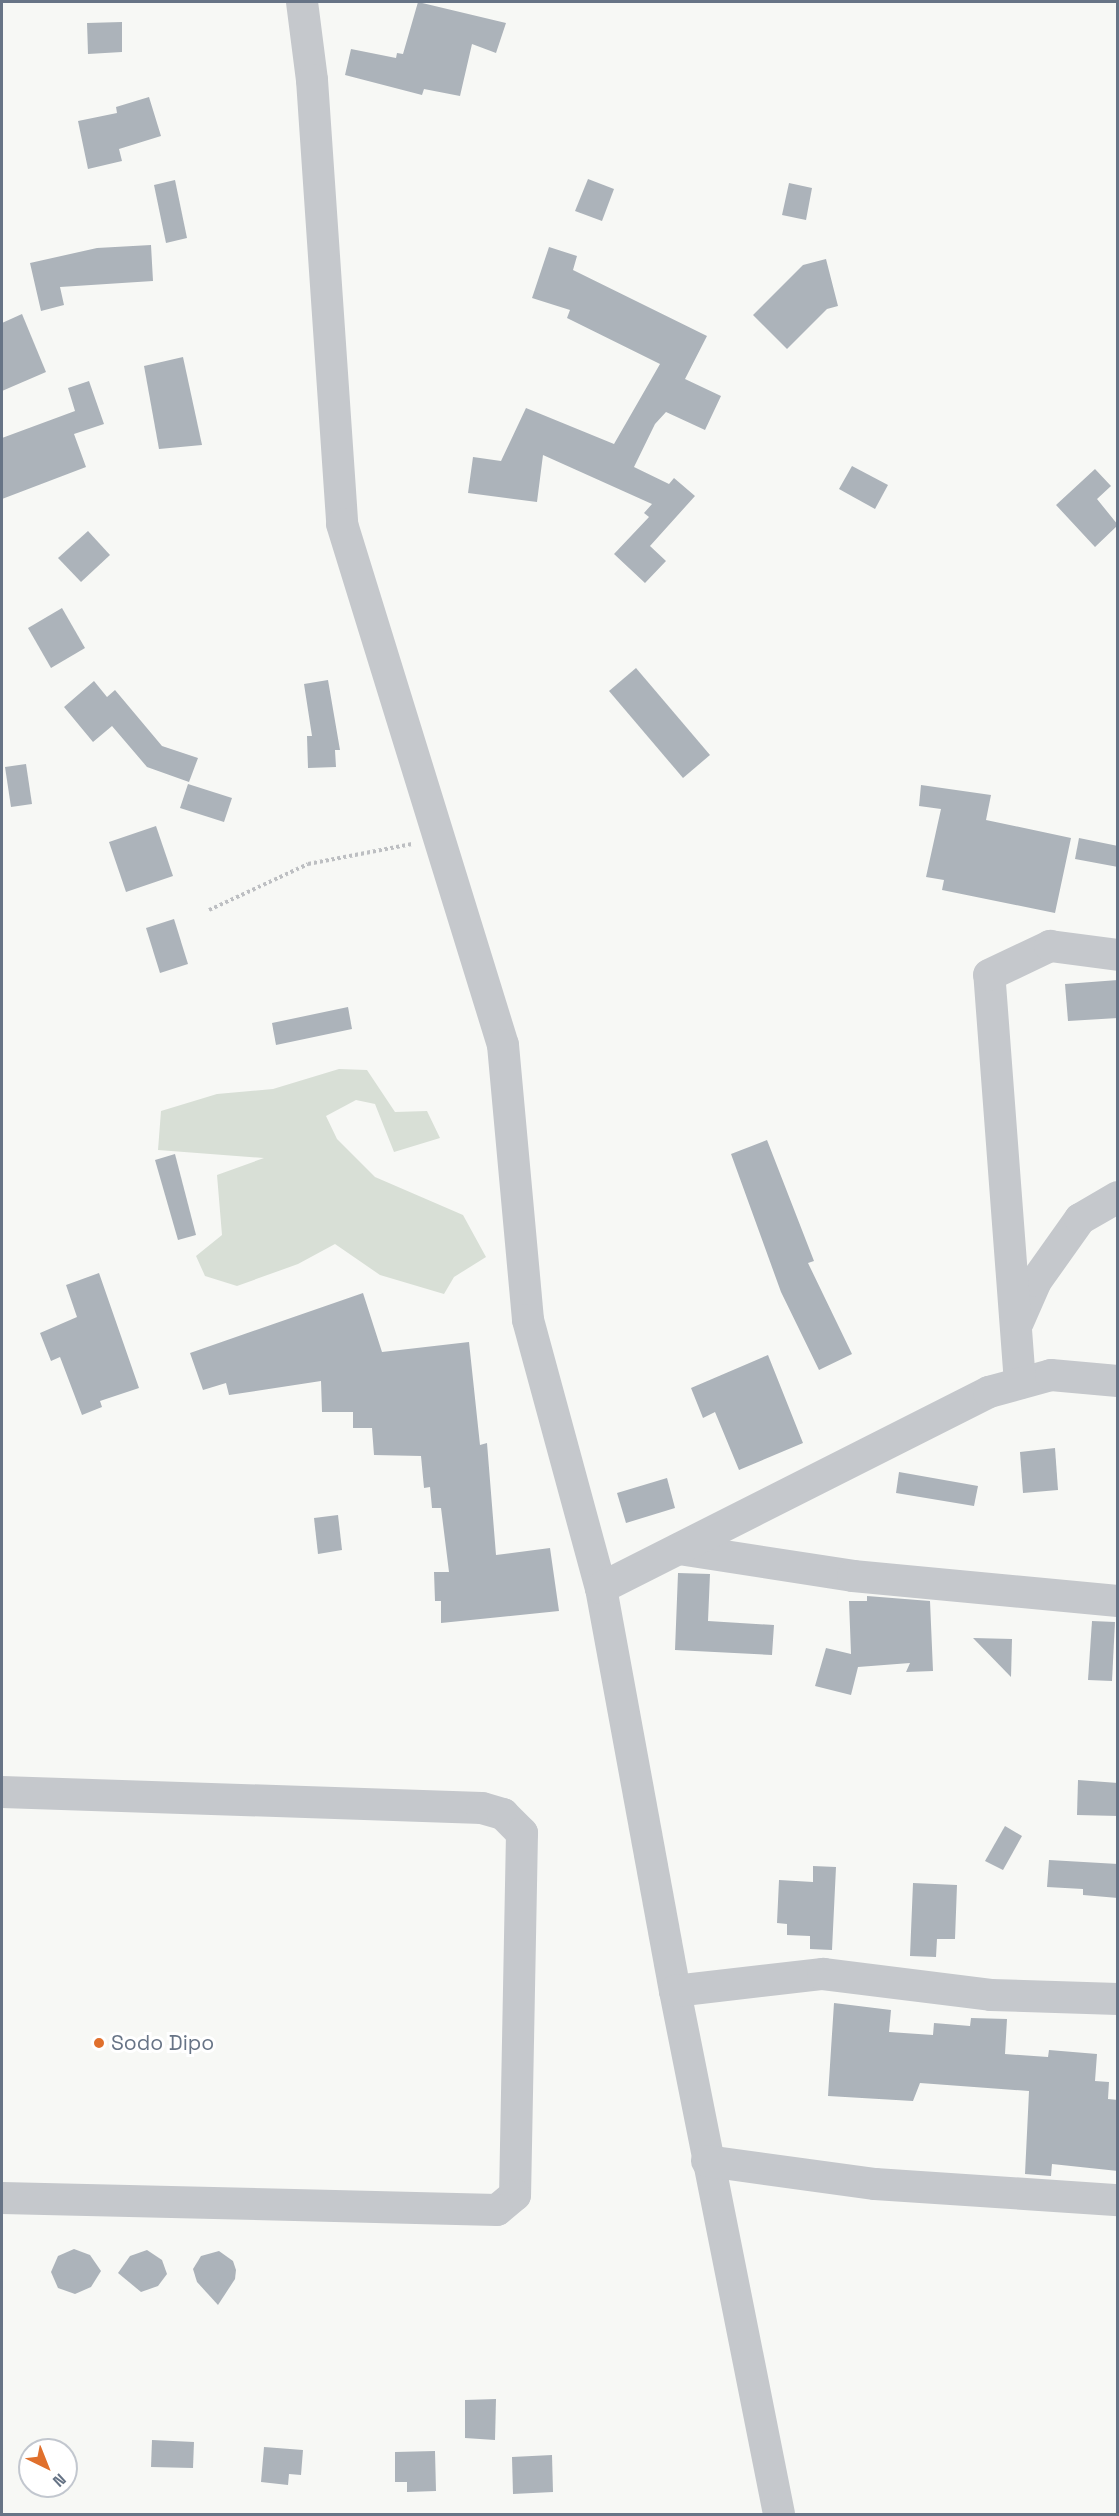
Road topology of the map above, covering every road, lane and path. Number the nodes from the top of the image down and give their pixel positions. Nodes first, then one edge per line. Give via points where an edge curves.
1 (302, 2) edge
2 (439, 839) junction
3 (209, 910) dead end
4 (1118, 955) edge
5 (1118, 1197) edge
6 (1016, 1326) junction
7 (1118, 1381) edge
8 (1020, 1383) junction
9 (679, 1549) junction
10 (601, 1588) junction
11 (1118, 1601) edge
12 (2, 1792) edge
13 (675, 1991) junction
14 (1118, 2000) edge
15 (707, 2161) junction
16 (2, 2198) edge
17 (1118, 2200) edge
18 (779, 2514) edge

1 - 2 street via 312,80 342,524
2 - 3 path via 308,864
2 - 10 street via 503,1046 528,1320
4 - 6 street via 1050,946 988,975
5 - 6 street via 1080,1219 1036,1281
6 - 8 street
7 - 8 street via 1051,1375
8 - 9 street via 988,1392
9 - 10 street
9 - 11 street via 853,1576
10 - 13 street
12 - 16 street via 482,1808 503,1814 522,1833 515,2195 496,2210
13 - 14 street via 823,1974 991,1995
13 - 15 street
15 - 17 street via 875,2184
15 - 18 street

